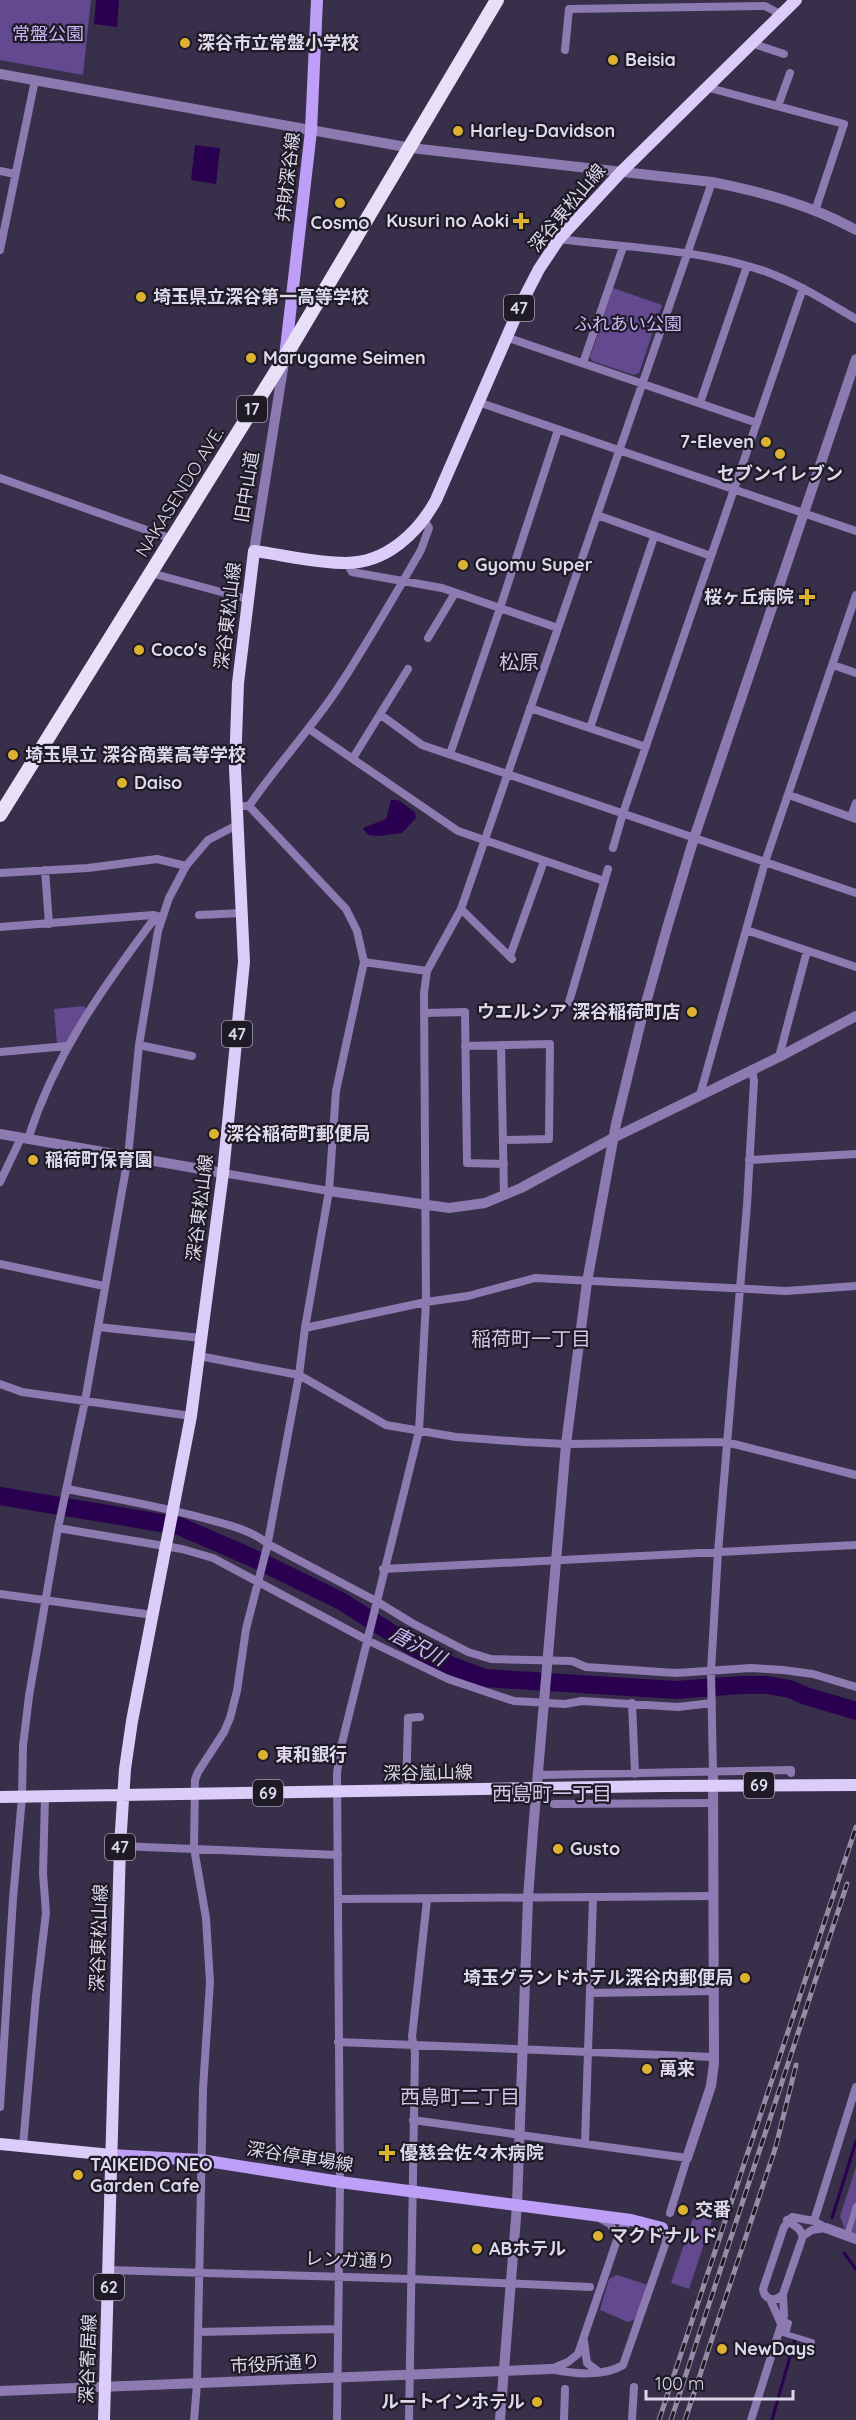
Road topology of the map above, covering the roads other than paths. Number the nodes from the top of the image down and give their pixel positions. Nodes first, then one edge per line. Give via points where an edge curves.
1 (316, 0) edge
2 (498, 0) edge
3 (796, 0) edge
4 (780, 14) junction
5 (751, 43) junction
6 (565, 50) dead end
7 (784, 54) dead end
8 (790, 73) dead end
9 (0, 74) edge
10 (35, 80) junction
11 (706, 87) junction
12 (778, 106) junction
13 (311, 131) junction
14 (411, 148) junction
15 (0, 171) edge
16 (621, 172) junction
17 (15, 174) junction
18 (712, 182) junction
19 (815, 211) junction
20 (856, 230) edge
21 (559, 239) junction
22 (623, 247) junction
23 (0, 250) edge
24 (687, 254) junction
25 (747, 266) junction
26 (803, 288) junction
27 (856, 319) edge
28 (506, 337) junction
29 (285, 357) junction
30 (856, 359) edge
31 (583, 363) junction
32 (642, 383) junction
33 (478, 402) junction
34 (700, 403) junction
35 (757, 423) junction
36 (558, 429) junction
37 (619, 450) junction
38 (0, 478) edge
39 (734, 490) junction
40 (804, 513) junction
41 (597, 515) junction
42 (425, 521) junction
43 (856, 531) edge
44 (654, 537) junction
45 (172, 539) junction
46 (254, 551) junction
47 (711, 556) junction
48 (347, 563) junction
49 (151, 573) junction
50 (402, 582) junction
51 (455, 593) junction
52 (856, 596) edge
53 (248, 599) junction
54 (500, 608) junction
55 (558, 628) junction
56 (428, 638) dead end
57 (832, 665) junction
58 (408, 669) dead end
59 (856, 673) edge
60 (530, 708) junction
61 (381, 715) junction
62 (590, 728) junction
63 (309, 729) junction
64 (646, 747) junction
65 (450, 754) junction
66 (353, 758) junction
67 (508, 774) junction
68 (789, 795) junction
69 (856, 803) edge
70 (249, 806) junction
71 (236, 807) junction
72 (623, 813) junction
73 (0, 814) edge
74 (854, 818) edge
75 (237, 825) junction
76 (694, 838) junction
77 (484, 841) junction
78 (614, 848) dead end
79 (543, 861) junction
80 (765, 862) junction
81 (186, 867) junction
82 (608, 869) dead end
83 (45, 870) junction
84 (0, 873) edge
85 (604, 881) junction
86 (856, 893) edge
87 (461, 909) junction
88 (242, 914) junction
89 (199, 915) dead end
90 (161, 917) junction
91 (49, 924) junction
92 (0, 927) edge
93 (746, 930) junction
94 (807, 951) junction
95 (364, 962) junction
96 (856, 967) edge
97 (427, 971) junction
98 (569, 1002) dead end
99 (425, 1013) junction
100 (856, 1016) edge
101 (139, 1045) junction
102 (501, 1045) junction
103 (68, 1046) junction
104 (465, 1046) junction
105 (0, 1052) edge
106 (192, 1056) dead end
107 (779, 1057) junction
108 (752, 1069) junction
109 (700, 1095) junction
110 (0, 1134) edge
111 (613, 1138) junction
112 (24, 1139) junction
113 (503, 1140) junction
114 (856, 1154) edge
115 (128, 1158) junction
116 (749, 1160) junction
117 (504, 1164) junction
118 (223, 1173) junction
119 (0, 1182) edge
120 (329, 1191) junction
121 (504, 1195) junction
122 (424, 1206) junction
123 (0, 1264) edge
124 (587, 1282) junction
125 (856, 1286) edge
126 (104, 1287) junction
127 (738, 1289) junction
128 (426, 1302) junction
129 (98, 1327) junction
130 (305, 1328) junction
131 (201, 1338) junction
132 (199, 1356) junction
133 (299, 1376) junction
134 (0, 1384) edge
135 (85, 1401) junction
136 (190, 1416) junction
137 (418, 1431) junction
138 (726, 1442) junction
139 (566, 1444) junction
140 (856, 1475) edge
141 (66, 1491) junction
142 (173, 1512) junction
143 (59, 1527) junction
144 (166, 1545) junction
145 (856, 1545) edge
146 (268, 1546) junction
147 (718, 1552) junction
148 (555, 1561) junction
149 (383, 1569) junction
150 (259, 1581) junction
151 (0, 1594) edge
152 (46, 1599) junction
153 (375, 1603) junction
154 (153, 1615) junction
155 (367, 1638) junction
156 (546, 1663) junction
157 (711, 1673) junction
158 (856, 1687) edge
159 (712, 1701) junction
160 (543, 1702) junction
161 (632, 1703) junction
162 (420, 1717) dead end
163 (713, 1772) junction
164 (791, 1773) dead end
165 (635, 1774) junction
166 (537, 1775) junction
167 (856, 1785) edge
168 (536, 1789) junction
169 (406, 1792) junction
170 (336, 1793) junction
171 (195, 1794) junction
172 (124, 1795) junction
173 (0, 1797) edge
174 (22, 1797) junction
175 (45, 1797) junction
176 (713, 1803) junction
177 (554, 1804) dead end
178 (120, 1846) junction
179 (194, 1848) junction
180 (338, 1855) junction
181 (712, 1896) junction
182 (528, 1898) junction
183 (592, 1898) junction
184 (339, 1899) junction
185 (427, 1900) junction
186 (714, 1991) junction
187 (590, 1993) junction
188 (3, 1997) edge
189 (338, 2042) junction
190 (414, 2044) junction
191 (523, 2049) junction
192 (588, 2053) junction
193 (714, 2057) junction
194 (856, 2087) edge
195 (0, 2107) edge
196 (413, 2120) junction
197 (520, 2134) junction
198 (585, 2143) junction
199 (0, 2144) edge
200 (23, 2146) junction
201 (111, 2155) junction
202 (687, 2158) junction
203 (201, 2160) junction
204 (340, 2182) junction
205 (412, 2191) junction
206 (517, 2205) junction
207 (856, 2206) edge
208 (670, 2213) dead end
209 (596, 2216) junction
210 (631, 2220) junction
211 (788, 2220) junction
212 (819, 2225) junction
213 (662, 2228) joint
214 (803, 2236) junction
215 (851, 2237) edge
216 (618, 2238) junction
217 (109, 2270) junction
218 (199, 2272) junction
219 (338, 2277) junction
220 (411, 2279) junction
221 (511, 2284) junction
222 (590, 2287) dead end
223 (783, 2294) junction
224 (770, 2299) junction
225 (780, 2328) junction
226 (338, 2329) junction
227 (198, 2332) junction
228 (584, 2341) junction
229 (812, 2342) dead end
230 (551, 2369) junction
231 (503, 2371) junction
232 (599, 2372) junction
233 (410, 2375) junction
234 (337, 2378) junction
235 (197, 2384) junction
236 (106, 2386) junction
237 (634, 2387) dead end
238 (565, 2389) dead end
239 (0, 2391) edge
240 (104, 2420) edge
241 (196, 2420) edge
242 (337, 2420) edge
243 (409, 2420) edge
244 (500, 2420) edge
245 (564, 2420) edge
246 (632, 2420) edge
247 (752, 2420) edge

1 - 13 main road, 弁財深谷線
2 - 14 highway, NAKASENDO AVE. / 17
3 - 4 main road, 深谷東松山線 / 47
4 - 5 main road, 深谷東松山線 / 47
4 - 6 street via 765,6 569,9
5 - 7 street
5 - 11 main road, 深谷東松山線 / 47
8 - 12 street
9 - 10 street
10 - 13 street
10 - 17 street
11 - 12 street
11 - 16 main road, 深谷東松山線 / 47
12 - 19 street via 844,124
13 - 14 street
13 - 29 main road, 弁財深谷線
14 - 16 street
14 - 29 highway, NAKASENDO AVE. / 17
15 - 17 street
16 - 18 street
16 - 21 main road, 深谷東松山線 / 47
17 - 23 street
18 - 19 street via 759,191
18 - 24 street
19 - 20 street
21 - 22 street
21 - 28 main road, 深谷東松山線 / 47 via 539,269
22 - 24 street
22 - 31 street
24 - 25 street
24 - 32 street
25 - 26 street
25 - 34 street
26 - 27 street
26 - 35 street
28 - 31 street
28 - 33 main road, 深谷東松山線 / 47
29 - 45 highway, NAKASENDO AVE. / 17
29 - 46 street, 旧中山道
30 - 40 street
31 - 32 street
32 - 34 street
32 - 37 street
33 - 36 street
33 - 42 main road, 深谷東松山線 / 47
34 - 35 street
35 - 39 street
36 - 37 street
36 - 54 street
37 - 39 street
37 - 41 street
38 - 45 street
39 - 40 street
39 - 47 street
40 - 43 street
40 - 76 street
41 - 44 street
41 - 55 street
42 - 48 main road, 深谷東松山線 / 47 via 386,552
42 - 50 street via 429,528 425,539
44 - 47 street
44 - 62 street
45 - 49 highway, NAKASENDO AVE. / 17
46 - 48 main road, 深谷東松山線 / 47
46 - 53 main road, 深谷東松山線 / 47
47 - 64 street
48 - 50 street via 352,572
49 - 53 street
49 - 73 highway, NAKASENDO AVE. / 17
50 - 51 street
50 - 63 street via 338,689
51 - 54 street
51 - 56 street
52 - 57 street
53 - 71 main road, 深谷東松山線 / 47 via 238,683
54 - 55 street
54 - 65 street
55 - 60 street
57 - 59 street
57 - 68 street
58 - 61 street
60 - 62 street
60 - 67 street
61 - 65 street via 422,745
61 - 66 street
62 - 64 street
63 - 66 street
63 - 70 street
64 - 72 street
65 - 67 street
66 - 77 street via 458,831
67 - 72 street
67 - 77 street
68 - 74 street
68 - 80 street
69 - 74 street
70 - 71 street
70 - 95 street via 346,909 357,931
71 - 75 main road, 深谷東松山線 / 47
72 - 76 street
72 - 78 street
75 - 81 street via 208,840
75 - 88 main road, 深谷東松山線 / 47
76 - 80 street
76 - 111 street via 642,1017
77 - 79 street
77 - 87 street
79 - 85 street
79 - 87 street via 511,958
80 - 86 street
80 - 93 street
81 - 83 street via 157,859
81 - 90 street
82 - 85 street
83 - 84 street
83 - 91 street
85 - 98 street
87 - 97 street
88 - 89 street
88 - 118 main road, 深谷東松山線 / 47 via 244,962
90 - 91 street
90 - 101 street
90 - 103 street via 151,923 105,985
91 - 92 street
93 - 94 street
93 - 109 street
94 - 96 street
94 - 107 street
95 - 97 street
95 - 120 street via 336,1091
97 - 99 street
99 - 104 street via 465,1012
99 - 122 street
100 - 107 street
101 - 106 street
101 - 115 street
102 - 104 street
102 - 113 street
102 - 113 street via 550,1044 549,1139
103 - 105 street
103 - 112 street
104 - 117 street via 467,1163
107 - 108 street
108 - 109 street
108 - 116 street
109 - 111 street
110 - 112 street
111 - 121 street
111 - 124 street
112 - 115 street
112 - 119 street
113 - 117 street
114 - 116 street
115 - 118 street
115 - 126 street
116 - 127 street
117 - 121 street
118 - 120 street
118 - 131 main road, 深谷東松山線 / 47
120 - 122 street
120 - 130 street
121 - 122 street via 467,1207
122 - 128 street
123 - 126 street
124 - 127 street
124 - 128 street via 535,1278 468,1296
124 - 139 street
125 - 127 street via 806,1291
126 - 129 street
127 - 138 street
128 - 130 street
128 - 137 street
129 - 131 street
129 - 135 street
130 - 133 street
131 - 132 main road, 深谷東松山線 / 47
132 - 133 street
132 - 136 main road, 深谷東松山線 / 47
133 - 137 street via 386,1425
133 - 146 street
134 - 135 street via 22,1392
135 - 136 street
135 - 141 street
136 - 142 main road, 深谷東松山線 / 47
137 - 139 street
137 - 149 street
138 - 139 street
138 - 140 street
138 - 147 street
139 - 148 street
141 - 142 street
141 - 143 street
142 - 144 main road, 47
142 - 146 street via 228,1525 260,1537
143 - 144 street
143 - 152 street
144 - 150 street via 213,1558
144 - 154 main road, 深谷東松山線 / 47
145 - 147 street
146 - 150 street
146 - 153 street
147 - 148 street
147 - 157 street
148 - 149 street
148 - 156 street
149 - 153 street
150 - 155 street
150 - 171 street via 230,1718 198,1772
151 - 152 street
152 - 154 street
152 - 174 street via 29,1696
153 - 155 street
153 - 156 street via 468,1652 500,1661
154 - 172 main road, 深谷東松山線 / 47 via 131,1729
155 - 160 street via 468,1687 514,1701
155 - 170 street via 341,1747
156 - 157 street via 572,1661 586,1666
156 - 160 street
157 - 158 street via 751,1668 783,1670
157 - 159 street
159 - 161 street via 691,1707
159 - 163 street
160 - 161 street
160 - 166 street
161 - 165 street
162 - 169 street via 408,1718
163 - 164 street
163 - 165 street
163 - 176 street
165 - 166 street
166 - 168 street
167 - 168 main road, 深谷嵐山線 / 69, bridge
168 - 169 main road, 深谷嵐山線 / 69
168 - 182 street
169 - 170 main road, 深谷嵐山線 / 69
170 - 171 main road, 深谷嵐山線 / 69
170 - 180 street
171 - 172 main road, 深谷嵐山線 / 69
171 - 179 street
172 - 175 main road, 深谷嵐山線 / 69
172 - 178 main road, 深谷東松山線 / 47
173 - 174 main road, 深谷嵐山線 / 69
174 - 175 main road, 深谷嵐山線 / 69
174 - 188 street
175 - 200 street via 46,1913
176 - 177 street
176 - 181 street
178 - 179 street
178 - 201 main road, 深谷東松山線 / 47
179 - 180 street
179 - 203 street via 206,1918 210,1983
180 - 184 street
181 - 183 street
181 - 186 street
182 - 183 street
182 - 185 street
182 - 191 street
183 - 187 street
184 - 185 street
184 - 189 street
185 - 190 street
186 - 187 street
186 - 193 street
187 - 192 street
188 - 195 street
189 - 190 street
189 - 204 street
190 - 191 street
190 - 196 street
191 - 192 street
191 - 197 street
192 - 193 street
192 - 198 street
193 - 202 street via 711,2086
194 - 212 street
196 - 197 street
196 - 205 street
197 - 198 street
197 - 206 street
198 - 202 street
199 - 200 main road
200 - 201 main road
201 - 203 main road, 深谷停車場線
201 - 217 main road, 深谷寄居線 / 62
202 - 208 street
203 - 204 main road, 深谷停車場線
203 - 218 street
204 - 205 main road, 深谷停車場線
204 - 219 street
205 - 206 main road, 深谷停車場線
205 - 220 street
206 - 209 main road, 深谷停車場線
206 - 221 street
207 - 215 street
209 - 210 main road, 深谷停車場線
209 - 216 street via 610,2224
210 - 213 main road, 深谷停車場線
210 - 216 street
211 - 212 street via 797,2217
211 - 214 street
211 - 224 street via 763,2289
212 - 214 street
212 - 215 street
213 - 232 street via 666,2242 626,2361 618,2368
214 - 223 street
216 - 228 street
217 - 218 street, レンガ通り
217 - 236 main road, 深谷寄居線 / 62
218 - 219 street, レンガ通り
218 - 227 street
219 - 220 street, レンガ通り
219 - 226 street
220 - 221 street, レンガ通り
220 - 233 street
221 - 222 street, レンガ通り
221 - 231 street
223 - 224 street
223 - 225 street
224 - 225 street via 779,2315
225 - 229 street via 783,2332 787,2322 786,2334
225 - 247 street
226 - 227 street
226 - 234 street
227 - 235 street
228 - 230 street via 574,2358
228 - 232 street via 586,2360
230 - 231 street, 市役所通り
230 - 232 street via 566,2373
231 - 233 street, 市役所通り
231 - 244 street
233 - 234 street, 市役所通り
233 - 243 street
234 - 235 street, 市役所通り
234 - 242 street
235 - 236 street, 市役所通り
235 - 241 street
236 - 239 street, 市役所通り
236 - 240 main road, 深谷寄居線 / 62
237 - 246 street
238 - 245 street

